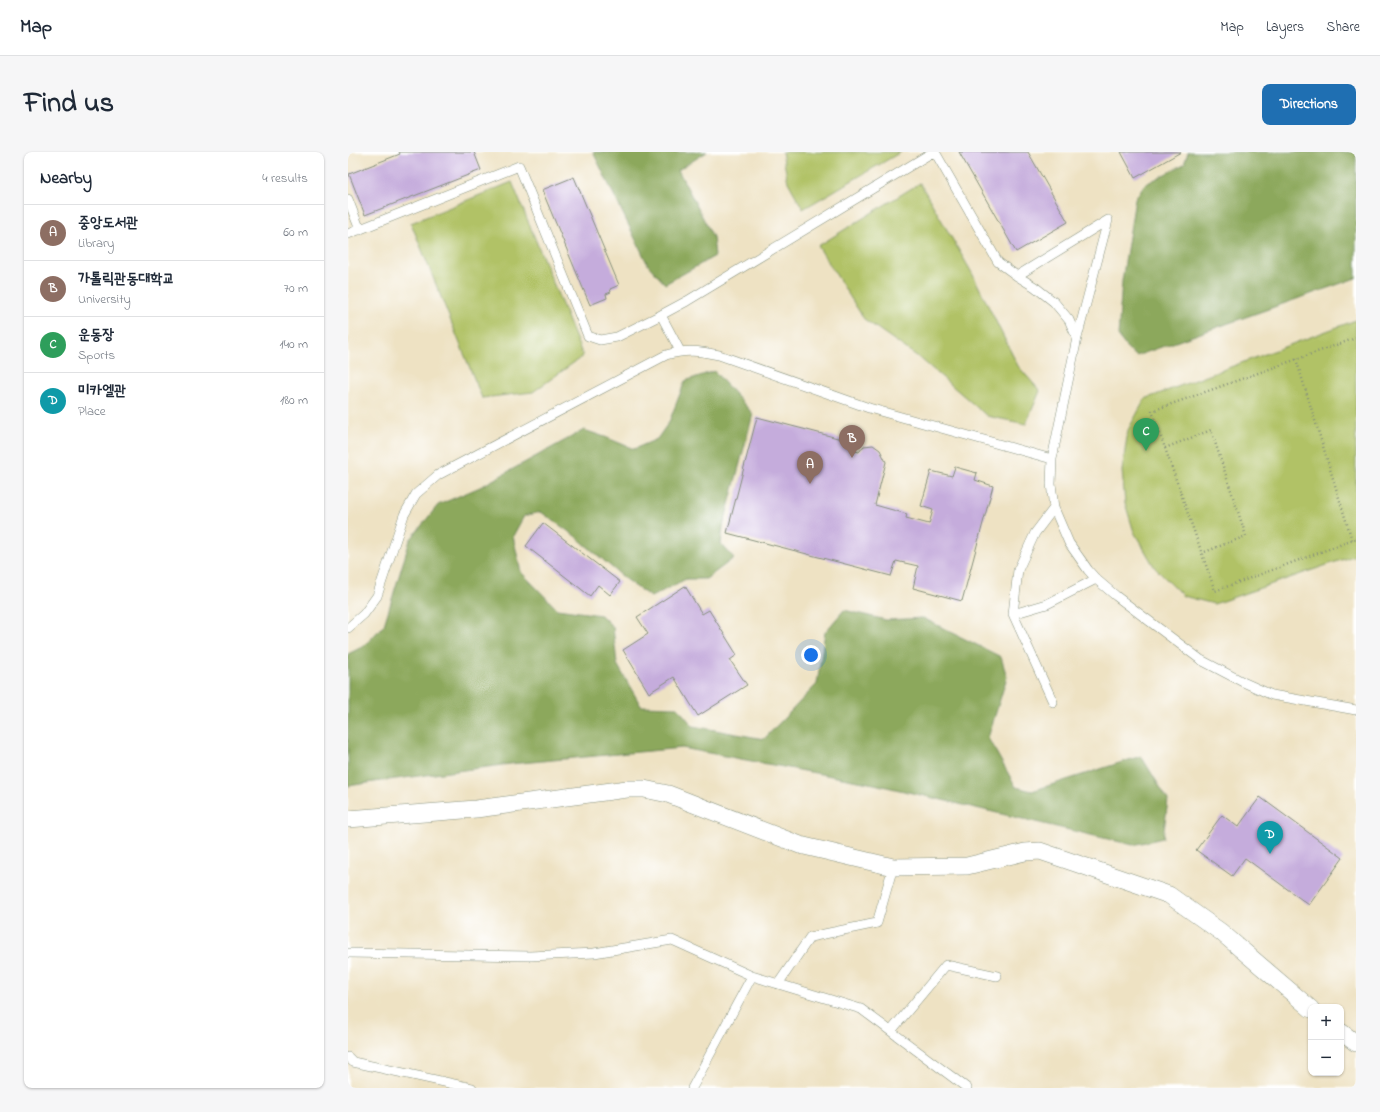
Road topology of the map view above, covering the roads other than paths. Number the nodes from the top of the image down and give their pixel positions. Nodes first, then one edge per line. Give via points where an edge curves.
1 (934, 152) edge
2 (348, 199) edge
3 (360, 230) junction
4 (348, 234) edge
5 (1016, 276) junction
6 (661, 315) junction
7 (1077, 338) junction
8 (680, 351) junction
9 (1052, 459) junction
10 (1054, 508) junction
11 (1096, 579) junction
12 (1013, 614) junction
13 (348, 628) edge
14 (1053, 702) dead end
15 (1356, 710) edge
16 (348, 819) edge
17 (893, 867) junction
18 (348, 953) edge
19 (752, 976) junction
20 (996, 976) dead end
21 (778, 984) junction
22 (1308, 1006) edge
23 (891, 1031) junction
24 (1344, 1034) edge
25 (1356, 1043) edge
26 (348, 1057) edge
27 (472, 1088) edge
28 (692, 1088) edge
29 (967, 1088) edge

1 - 5 lane via 998,262
1 - 6 lane
2 - 3 lane
3 - 4 lane
3 - 6 lane via 519,166 588,336 600,340 617,337
5 - 7 lane via 1036,287 1054,302 1069,320
5 - 7 lane via 1108,220
6 - 8 lane
7 - 9 lane
8 - 9 lane via 698,350 719,355 869,408
8 - 13 lane via 666,355 438,475 421,489 404,515 377,596 364,614
9 - 10 lane via 1051,484
10 - 11 lane via 1069,543
10 - 12 lane via 1035,533 1018,570
11 - 12 lane via 1047,604
11 - 15 lane via 1201,660 1243,682 1272,695
12 - 14 lane
16 - 17 street via 476,809 627,789 644,789 668,794 800,845
17 - 21 lane via 876,923 810,936
17 - 22 street via 967,866 1025,852 1040,851 1054,855 1169,895 1221,932
18 - 19 lane via 530,956 594,953 672,940
19 - 21 lane
19 - 28 lane
20 - 23 lane via 946,965
21 - 23 lane via 861,1009
23 - 29 lane
24 - 25 street
26 - 27 lane via 353,1062

